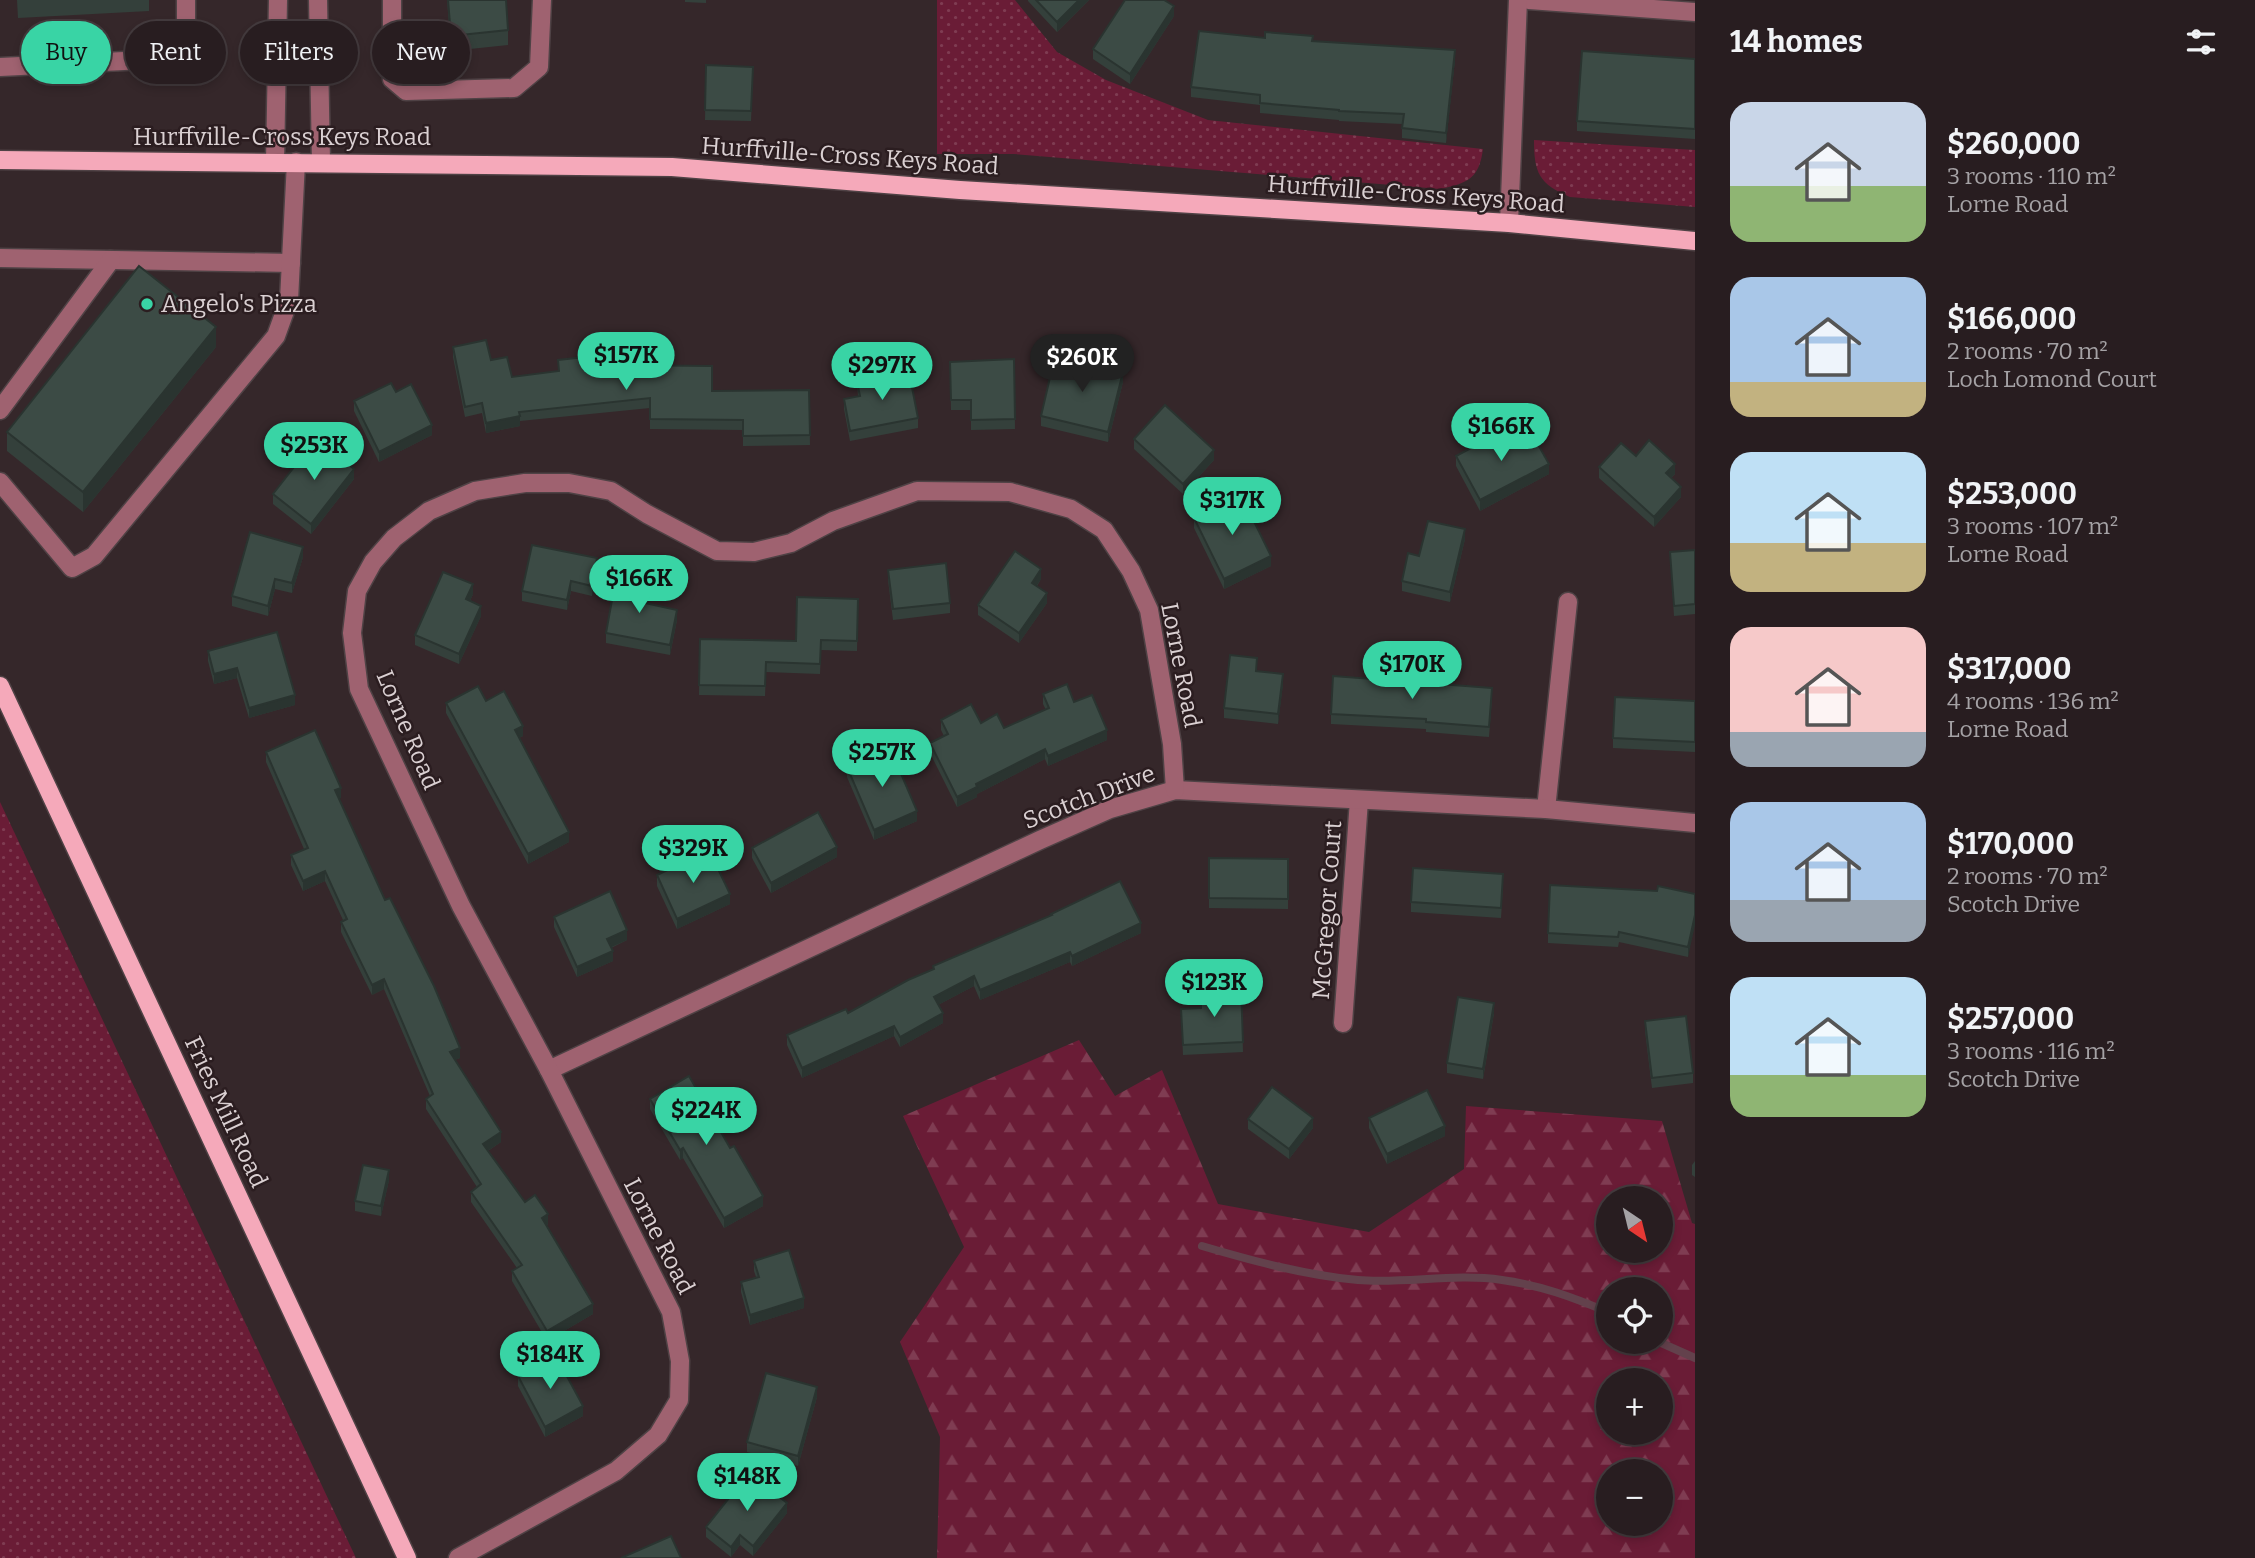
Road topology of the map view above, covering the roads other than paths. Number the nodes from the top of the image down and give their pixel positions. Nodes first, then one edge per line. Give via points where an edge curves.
1 (186, 0) edge
2 (278, 0) edge
3 (318, 0) edge
4 (392, 0) edge
5 (542, 0) edge
6 (1518, 0) edge
7 (1529, 0) edge
8 (1695, 12) edge
9 (0, 68) edge
10 (0, 160) edge
11 (275, 162) junction
12 (296, 162) junction
13 (321, 162) junction
14 (1509, 223) junction
15 (1695, 241) edge
16 (0, 258) edge
17 (111, 260) junction
18 (291, 263) junction
19 (0, 410) edge
20 (0, 482) edge
21 (1568, 603) dead end
22 (0, 686) edge
23 (1175, 790) junction
24 (1359, 800) junction
25 (1546, 809) junction
26 (1695, 823) edge
27 (1343, 1023) dead end
28 (549, 1070) junction
29 (407, 1558) edge
30 (458, 1558) edge

1 - 9 street via 186,58
2 - 11 street
3 - 13 street
4 - 5 street via 392,79 406,91 514,88 539,67
6 - 14 street
7 - 8 street
10 - 11 main road, Hurffville-Cross Keys Road
11 - 12 main road, Hurffville-Cross Keys Road
12 - 13 main road, Hurffville-Cross Keys Road
12 - 18 street
13 - 14 main road, Hurffville-Cross Keys Road via 672,167 960,190
14 - 15 main road, Hurffville-Cross Keys Road
16 - 17 street
17 - 18 street
17 - 19 street
18 - 20 street via 289,300 276,336 94,556 72,568
21 - 25 street
22 - 29 main road, Fries Mill Road
23 - 24 street, Scotch Drive
23 - 28 street, Scotch Drive via 1110,810 1040,840
23 - 28 street, Lorne Road via 1172,744 1149,610 1132,571 1104,530 1071,509 1010,492 917,492 834,521 792,543 754,552 718,551 611,491 569,483 525,483 475,491 429,511 394,538 357,591 352,633 359,689 461,906
24 - 25 street, Scotch Drive
24 - 27 street, McGregor Court
25 - 26 street, Scotch Drive
28 - 30 street, Lorne Road via 671,1312 680,1361 679,1400 658,1435 616,1471

